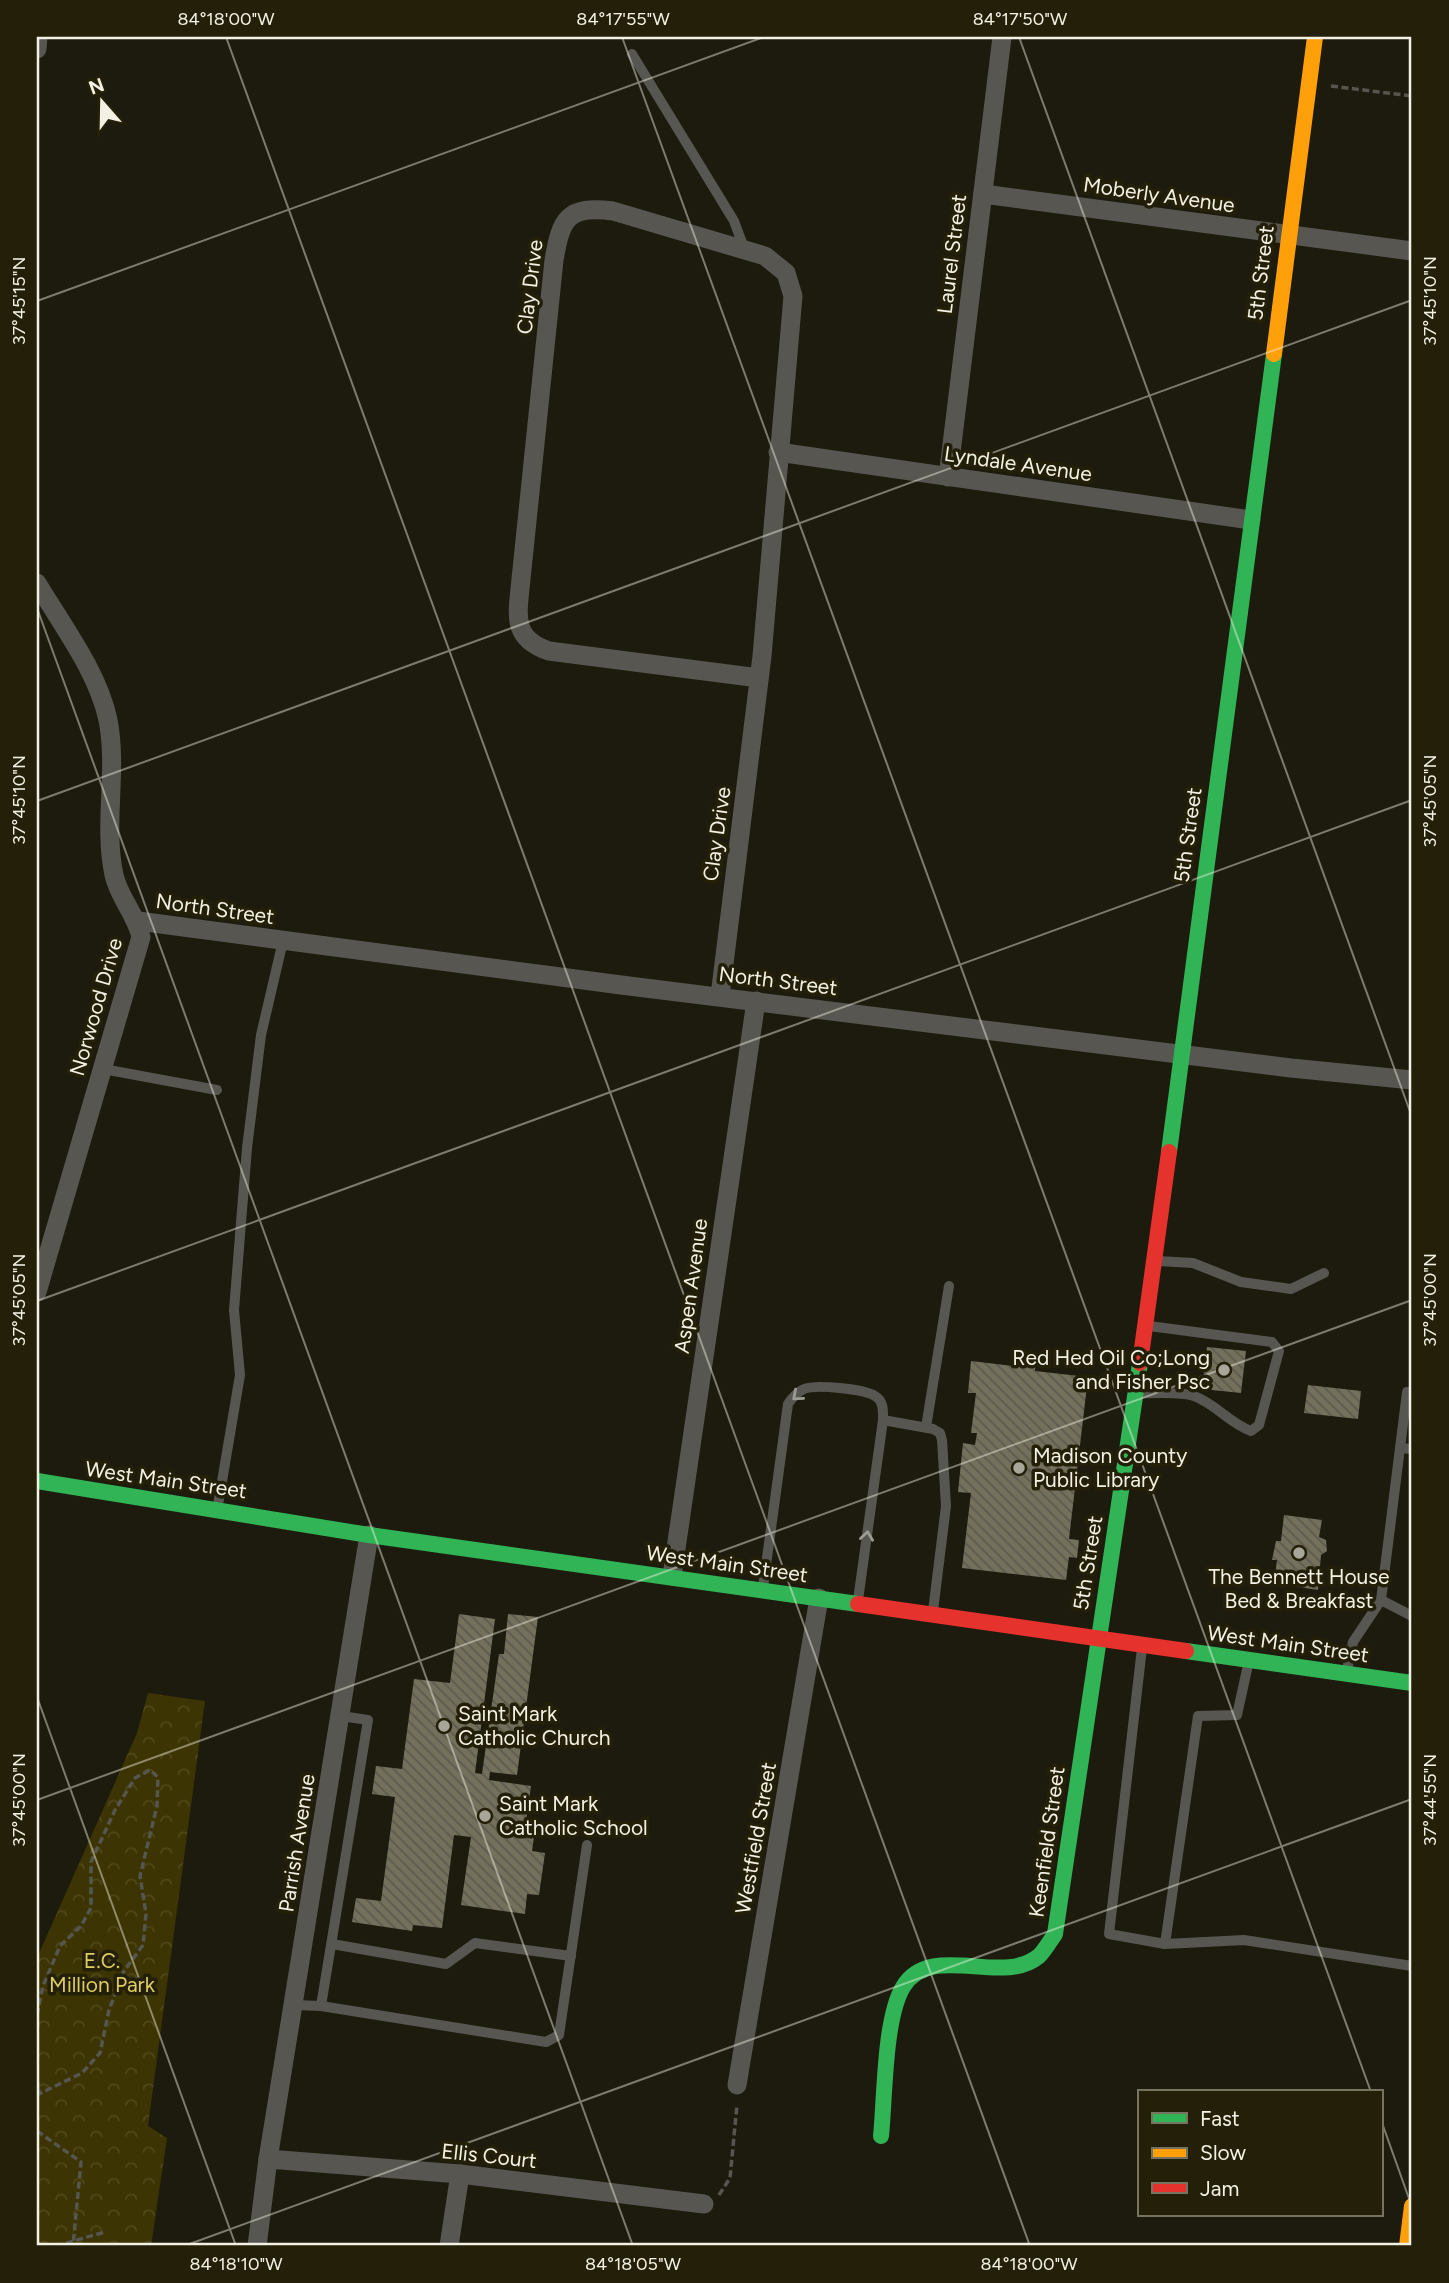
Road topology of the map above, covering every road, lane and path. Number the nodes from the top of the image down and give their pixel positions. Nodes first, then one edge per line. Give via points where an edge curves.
1 (38, 37) edge
2 (1002, 37) edge
3 (1315, 37) edge
4 (37, 49) edge
5 (632, 54) dead end
6 (1308, 83) junction
7 (1412, 96) edge
8 (983, 194) junction
9 (1287, 235) junction
10 (744, 249) junction
11 (1412, 251) edge
12 (778, 452) junction
13 (948, 477) junction
14 (1251, 520) junction
15 (37, 583) edge
16 (759, 678) junction
17 (138, 921) junction
18 (283, 941) junction
19 (720, 996) junction
20 (755, 1001) junction
21 (1181, 1052) junction
22 (103, 1069) junction
23 (1412, 1080) edge
24 (217, 1090) dead end
25 (1154, 1260) junction
26 (1324, 1273) dead end
27 (949, 1286) dead end
28 (37, 1292) edge
29 (1145, 1325) junction
30 (1412, 1392) edge
31 (1135, 1393) junction
32 (883, 1420) junction
33 (926, 1427) junction
34 (1400, 1447) junction
35 (1412, 1449) edge
36 (37, 1481) edge
37 (218, 1509) junction
38 (369, 1535) junction
39 (672, 1577) junction
40 (762, 1590) junction
41 (819, 1598) junction
42 (1381, 1600) junction
43 (857, 1604) junction
44 (933, 1615) junction
45 (1412, 1616) edge
46 (1098, 1638) junction
47 (1142, 1644) junction
48 (1249, 1660) junction
49 (1346, 1673) junction
50 (1412, 1683) edge
51 (341, 1716) junction
52 (587, 1845) dead end
53 (331, 1944) junction
54 (1165, 1944) junction
55 (571, 1956) junction
56 (1412, 1966) edge
57 (295, 2005) junction
58 (321, 2006) junction
59 (37, 2015) edge
60 (37, 2079) edge
61 (737, 2085) joint
62 (38, 2094) edge
63 (37, 2131) edge
64 (881, 2136) dead end
65 (268, 2159) junction
66 (460, 2174) junction
67 (704, 2204) joint
68 (1412, 2206) edge
69 (105, 2232) dead end
70 (37, 2242) edge
71 (74, 2244) edge
72 (41, 2246) edge
73 (55, 2246) edge
74 (257, 2246) edge
75 (449, 2246) edge
76 (1406, 2246) edge

1 - 4 street
2 - 8 street, Laurel Street
3 - 6 street, 5th Street
5 - 10 lane via 734,220
6 - 7 path
6 - 9 street, 5th Street
8 - 9 street, Moberly Avenue
8 - 13 street, Laurel Street
9 - 11 street, Moberly Avenue
9 - 14 street, 5th Street
10 - 12 street, Clay Drive via 780,266 793,296
10 - 16 street, Clay Drive via 636,216 593,208 577,212 560,228 519,620 528,642 549,650
12 - 13 street, Lyndale Avenue
12 - 16 street, Clay Drive
13 - 14 street, Lyndale Avenue
14 - 21 street, 5th Street
15 - 17 street, Norwood Drive via 100,694 108,720 114,874 119,893
16 - 19 street, Clay Drive
17 - 18 street, North Street
17 - 22 street, Norwood Drive via 138,953
18 - 19 street, North Street
18 - 37 lane via 261,1035 248,1135 234,1310 240,1376
19 - 20 street, North Street
20 - 21 street, North Street
20 - 39 street, Aspen Avenue
21 - 23 street, North Street
21 - 25 street, 5th Street
22 - 24 lane
22 - 28 street, Norwood Drive
25 - 26 lane via 1193,1263 1241,1282 1291,1289
25 - 29 street, 5th Street
27 - 33 lane
29 - 31 street, 5th Street
29 - 31 lane via 1272,1342 1279,1351 1259,1425 1251,1431 1193,1396
30 - 34 lane via 1407,1392
31 - 46 street, 5th Street
32 - 33 lane
32 -> 40 lane via 877,1396 864,1391 802,1389 788,1404
43 -> 32 lane
33 - 44 lane via 940,1433 942,1440 946,1506
34 - 35 lane
34 - 42 lane
36 - 37 street, West Main Street
37 - 38 street, West Main Street
38 - 39 street, West Main Street
38 - 51 street, Parrish Avenue
39 - 40 street, West Main Street
40 - 41 street, West Main Street
41 - 43 street, West Main Street
41 - 61 street, Westfield Street
42 - 45 lane
42 - 49 lane via 1353,1642
43 - 44 street, West Main Street
44 - 46 street, West Main Street
46 - 47 street, West Main Street
46 - 64 street, Keenfield Street via 1055,1934 1049,1949 1029,1963 1010,1968 933,1966 917,1970 904,1981 892,2016
47 - 48 street, West Main Street
47 - 54 lane via 1109,1934
48 - 49 street, West Main Street
48 - 54 lane via 1237,1715 1198,1716
49 - 50 street, West Main Street
51 - 53 lane via 368,1720
51 - 57 street, Parrish Avenue
52 - 55 lane
53 - 55 lane via 446,1964 475,1943
53 - 58 lane
54 - 56 lane via 1244,1940
55 - 58 lane via 559,2035 546,2042
57 - 58 lane
57 - 65 street, Parrish Avenue
59 - 62 path via 60,1946 81,1926 91,1908 91,1862 135,1778 150,1770 158,1777 157,1806 140,1876 146,1914 144,1945 124,1971 100,2053 82,2073
60 - 62 path
61 - 67 path via 730,2178 721,2193
63 - 71 path via 81,2162
65 - 66 street, Ellis Court
65 - 74 street, Parrish Avenue
66 - 67 street, Ellis Court
66 - 75 street
68 - 76 street
69 - 71 path
70 - 72 path
71 - 73 path

